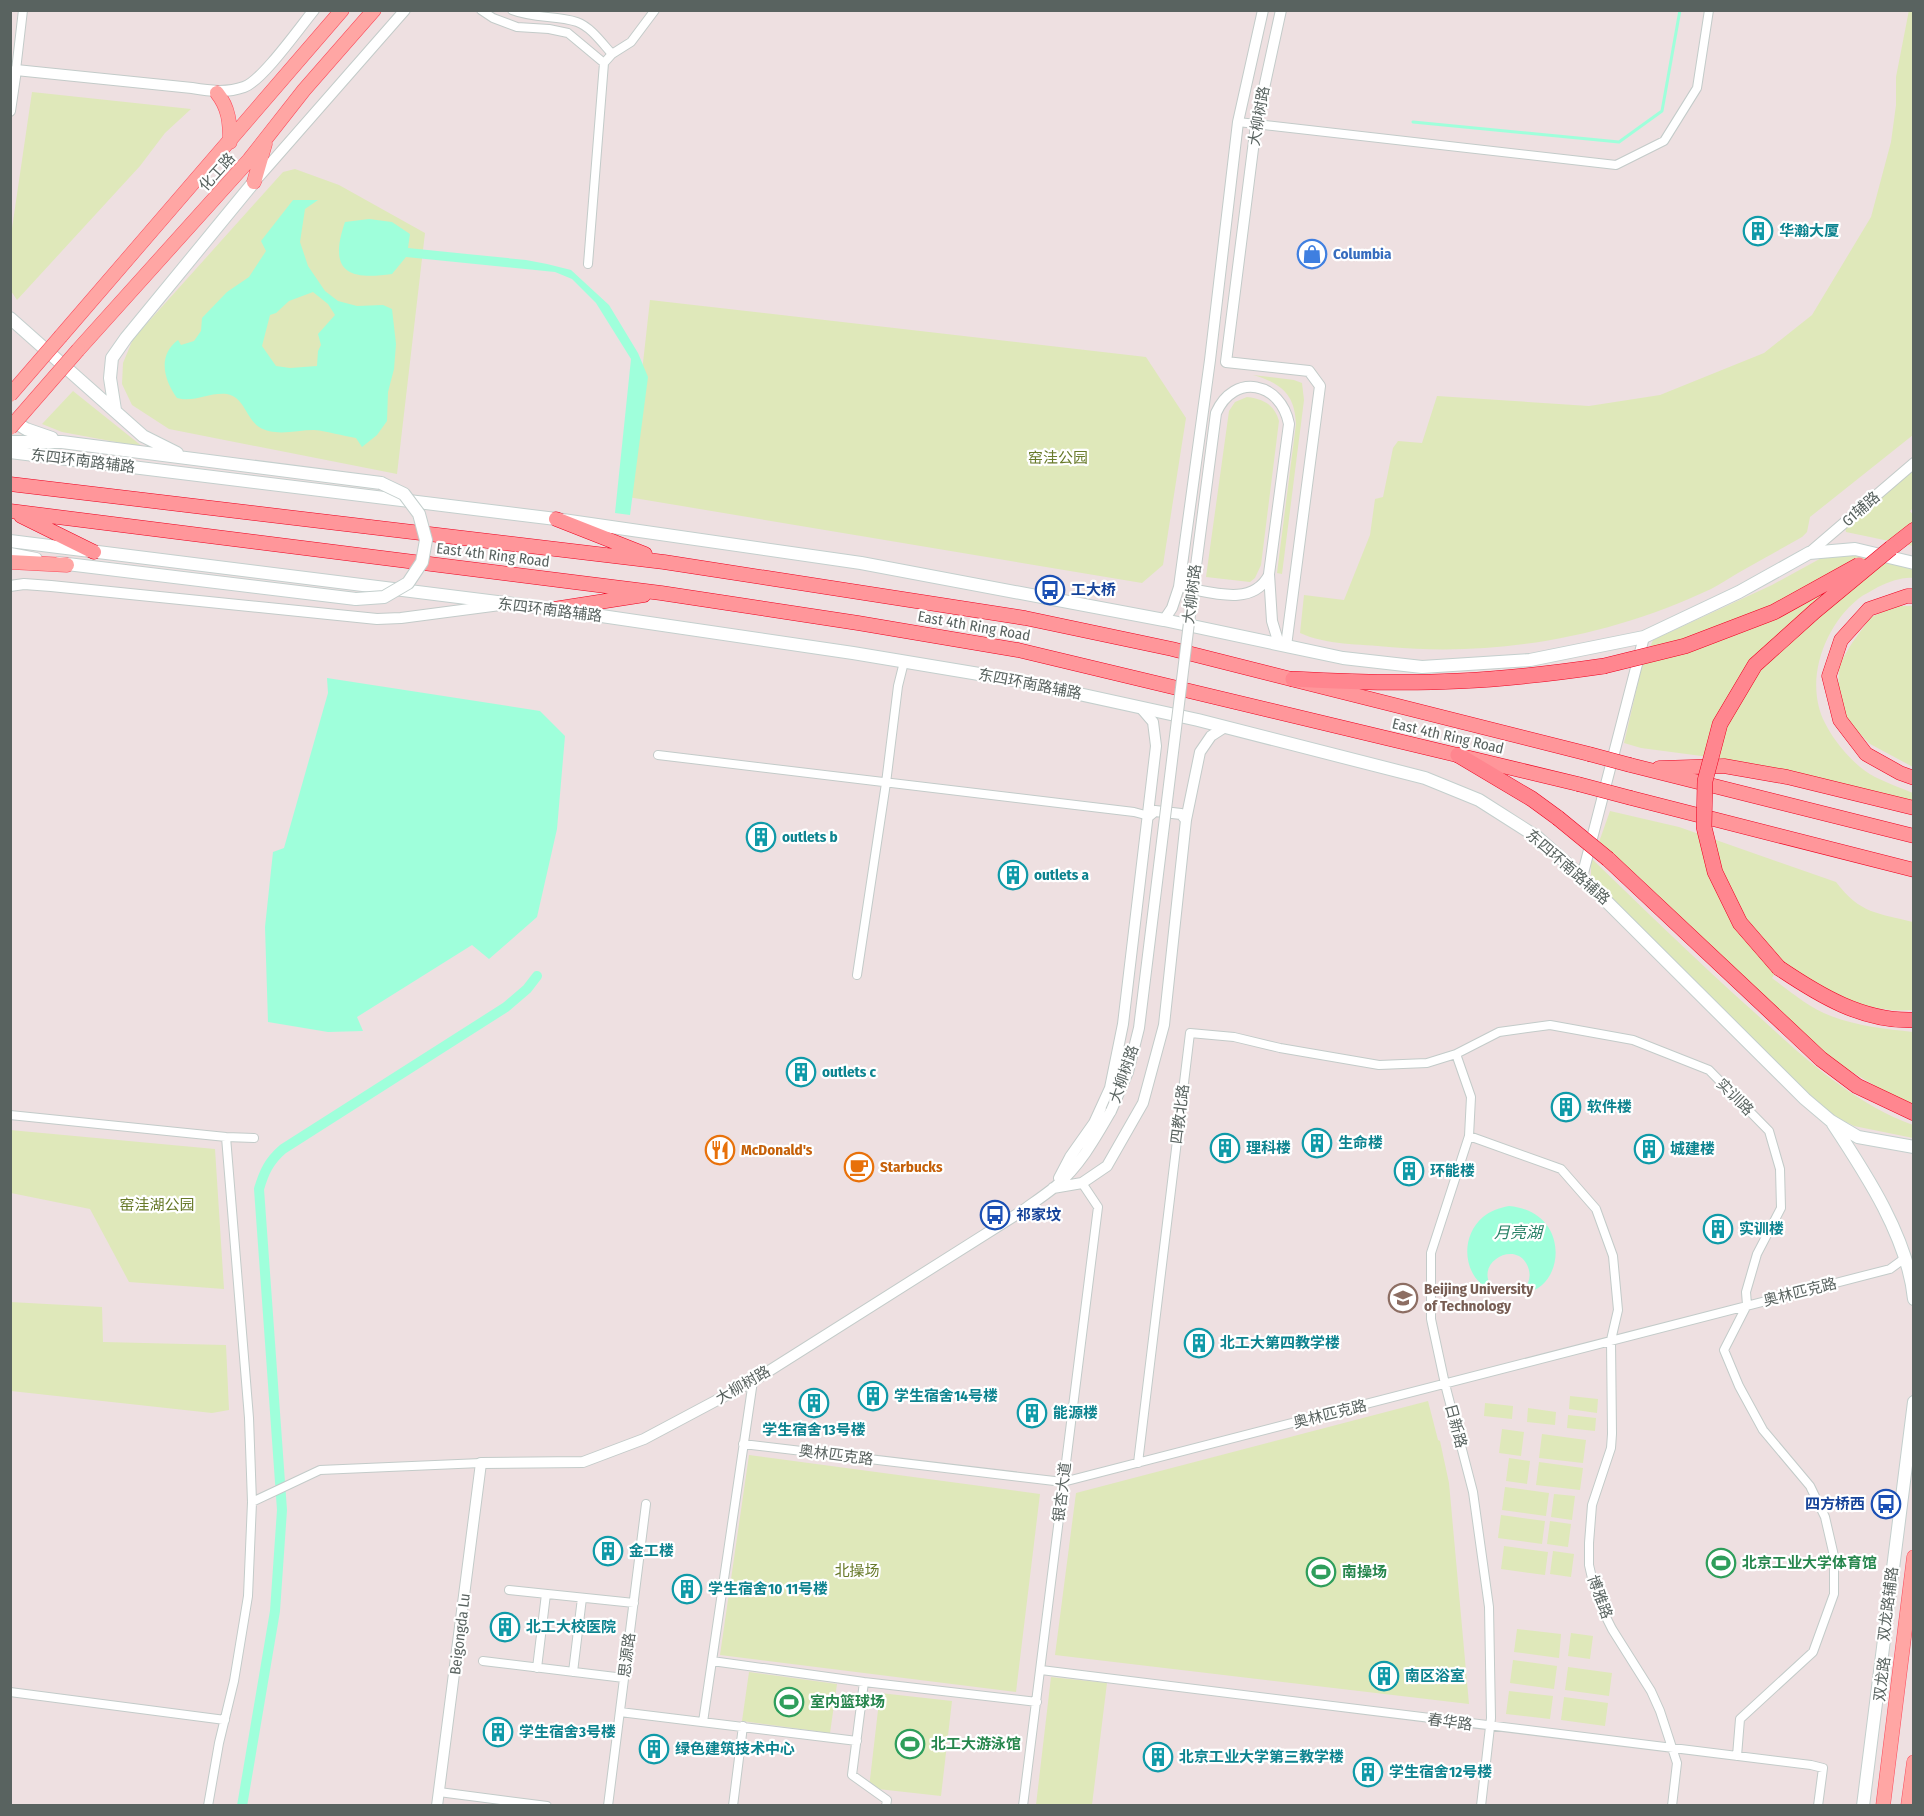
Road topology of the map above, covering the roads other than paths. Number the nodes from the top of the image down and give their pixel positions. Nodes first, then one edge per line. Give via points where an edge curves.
1 (23, 10) edge
2 (314, 10) edge
3 (342, 10) edge
4 (374, 10) edge
5 (405, 10) edge
6 (481, 10) edge
7 (512, 10) edge
8 (655, 10) edge
9 (1263, 10) edge
10 (1281, 10) edge
11 (1709, 10) edge
12 (612, 54) junction
13 (604, 63) junction
14 (16, 70) junction
15 (217, 93) junction
16 (10, 111) edge
17 (1238, 122) junction
18 (1256, 125) junction
19 (267, 139) junction
20 (230, 142) junction
21 (254, 183) junction
22 (588, 264) dead end
23 (10, 318) edge
24 (1210, 360) junction
25 (1226, 362) junction
26 (10, 395) edge
27 (115, 410) junction
28 (10, 419) edge
29 (10, 428) edge
30 (62, 442) junction
31 (11, 449) edge
32 (185, 458) junction
33 (1914, 463) edge
34 (10, 484) edge
35 (11, 511) edge
36 (556, 519) junction
37 (1914, 530) edge
38 (10, 541) edge
39 (1891, 548) junction
40 (94, 552) junction
41 (1809, 553) junction
42 (10, 554) edge
43 (10, 562) edge
44 (664, 562) junction
45 (1914, 563) edge
46 (67, 565) junction
47 (1269, 574) junction
48 (10, 586) edge
49 (1179, 587) junction
50 (661, 592) junction
51 (1914, 596) edge
52 (508, 604) junction
53 (554, 609) junction
54 (1164, 620) junction
55 (1644, 637) junction
56 (1282, 645) junction
57 (904, 662) junction
58 (1293, 679) junction
59 (1141, 708) junction
60 (1225, 727) junction
61 (658, 755) dead end
62 (1458, 755) junction
63 (1644, 769) junction
64 (1914, 778) edge
65 (886, 783) junction
66 (1914, 808) edge
67 (1149, 816) junction
68 (1186, 820) junction
69 (1914, 836) edge
70 (1914, 870) edge
71 (1582, 877) junction
72 (857, 975) dead end
73 (1914, 1020) edge
74 (1456, 1054) junction
75 (1914, 1113) edge
76 (10, 1115) edge
77 (1831, 1121) junction
78 (1469, 1136) junction
79 (226, 1137) junction
80 (254, 1138) dead end
81 (1914, 1146) edge
82 (1082, 1182) junction
83 (1053, 1188) junction
84 (1905, 1258) junction
85 (1912, 1277) edge
86 (1914, 1299) edge
87 (1747, 1305) junction
88 (1611, 1340) junction
89 (753, 1381) junction
90 (1445, 1384) junction
91 (1914, 1402) edge
92 (744, 1444) junction
93 (1138, 1462) junction
94 (481, 1463) junction
95 (1063, 1482) junction
96 (252, 1502) junction
97 (646, 1504) dead end
98 (1914, 1557) edge
99 (509, 1590) dead end
100 (546, 1594) junction
101 (582, 1598) junction
102 (634, 1603) junction
103 (483, 1661) dead end
104 (712, 1661) junction
105 (537, 1668) junction
106 (1041, 1670) junction
107 (573, 1672) junction
108 (624, 1678) junction
109 (864, 1682) junction
110 (10, 1692) edge
111 (1037, 1702) junction
112 (620, 1712) junction
113 (225, 1720) junction
114 (703, 1722) junction
115 (743, 1726) junction
116 (1490, 1727) junction
117 (857, 1741) junction
118 (1672, 1748) junction
119 (1737, 1756) junction
120 (1914, 1762) edge
121 (439, 1792) junction
122 (208, 1806) edge
123 (437, 1806) edge
124 (547, 1806) edge
125 (608, 1806) edge
126 (733, 1806) edge
127 (886, 1806) edge
128 (1023, 1806) edge
129 (1481, 1806) edge
130 (1672, 1806) edge
131 (1818, 1806) edge
132 (1863, 1806) edge
133 (1883, 1806) edge
134 (1908, 1806) edge

1 - 14 street
2 - 15 street via 253,81
3 - 20 main road, 化工路
4 - 19 main road, 化工路
5 - 21 street
6 - 13 street via 517,27 568,33
7 - 12 street via 578,23
8 - 12 street via 631,42
9 - 17 street, 大柳树路
10 - 18 street, 大柳树路
11 - 18 street via 1697,88 1664,141 1616,165
12 - 13 street
13 - 22 street
14 - 15 street
14 - 16 street
15 - 20 main road via 230,117
17 - 18 street
17 - 24 street, 大柳树路
18 - 25 street, 大柳树路
19 - 21 main road
19 - 29 main road, 化工路, bridge
20 - 26 main road, 化工路, bridge
21 - 27 main road via 112,358 110,378
23 - 27 main road
24 - 25 street
24 - 49 street, 大柳树路
25 - 56 street via 1309,371 1320,386
27 - 32 main road via 143,436
28 - 30 main road
30 - 31 main road
30 - 32 main road
31 - 36 main road, 东四环南路辅路
32 - 46 main road, bridge via 381,483 404,494 419,514 426,540 422,562 408,583 384,597 356,599
33 - 41 street, G1辅路
34 - 44 highway, East 4th Ring Road
35 - 40 highway
35 - 50 highway, East 4th Ring Road
36 - 44 highway
36 - 54 main road, 东四环南路辅路 via 861,563
37 - 39 highway
38 - 40 main road, 东四环南路辅路
39 - 58 highway, bridge via 1774,612 1685,646 1604,666 1459,681
39 - 73 highway, bridge via 1755,665 1720,724 1705,781 1704,827 1715,872 1740,923 1779,968 1813,992 1856,1012
40 - 52 main road, 东四环南路辅路
41 - 45 main road, 东四环南路辅路 via 1855,549
41 - 55 main road, 东四环南路辅路
42 - 46 main road
43 - 46 main road
44 - 58 highway, East 4th Ring Road via 1025,618
47 - 49 street via 1264,585 1246,594 1232,596
47 - 56 street via 1272,621
47 - 83 street, 大柳树路, bridge via 1289,424 1276,396 1258,387 1237,389 1227,394 1216,413 1139,1028 1128,1072 1094,1142
48 - 52 street via 51,586 377,618
49 - 54 street, 大柳树路
50 - 53 highway
50 - 62 highway, East 4th Ring Road via 1018,650
51 - 64 highway via 1869,609 1841,640 1829,676 1840,720 1866,754
52 - 53 main road, 东四环南路辅路
53 - 57 main road, 东四环南路辅路
54 - 56 main road, 东四环南路辅路
55 - 56 main road, 东四环南路辅路 via 1530,660 1422,667 1343,658
55 - 71 street
57 - 59 main road, 东四环南路辅路 via 1015,680
57 - 65 street
58 - 63 highway, East 4th Ring Road, bridge
59 - 60 main road, 东四环南路辅路
59 - 67 street via 1153,722 1156,746
60 - 68 street via 1211,736 1200,752
60 - 71 main road, 东四环南路辅路 via 1425,778 1479,800 1537,837
61 - 65 street
62 - 70 highway, East 4th Ring Road, bridge
62 - 75 highway, bridge via 1532,799 1608,859 1821,1059 1857,1086
63 - 66 highway via 1724,766
63 - 69 highway, East 4th Ring Road
65 - 67 street
65 - 72 street
67 - 68 street via 1155,811 1181,814
67 - 83 street via 1123,1024 1110,1088 1095,1123
68 - 82 street via 1164,1025 1143,1103 1107,1166
71 - 77 main road, 东四环南路辅路
74 - 78 street, 日新路 via 1471,1097
74 - 87 street, 实训路 via 1499,1032 1550,1025 1633,1040 1709,1070 1769,1131 1780,1169 1781,1208 1757,1254 1746,1292
74 - 93 street, 四教北路 via 1427,1063 1379,1065 1234,1037 1190,1034
76 - 79 street
77 - 81 main road, 东四环南路辅路 via 1858,1137
77 - 84 main road via 1877,1196
78 - 88 street, 博雅路 via 1561,1169 1596,1209 1613,1256 1618,1310
78 - 90 street, 日新路 via 1431,1253 1431,1319
79 - 80 street
79 - 96 street
82 - 83 street
82 - 95 street, 银杏大道 via 1098,1208
83 - 89 street, 大柳树路
84 - 85 main road
84 - 87 street, 奥林匹克路 via 1890,1269
85 - 86 main road
87 - 88 street, 奥林匹克路
87 - 119 street, 实训路 via 1724,1350 1738,1386 1763,1430 1810,1486 1825,1517 1834,1556 1833,1594 1813,1652 1740,1719
88 - 90 street, 奥林匹克路
88 - 118 street, 博雅路 via 1611,1448 1592,1505 1589,1565 1603,1611 1651,1691
89 - 92 street
89 - 94 street, 大柳树路 via 644,1439 583,1462
90 - 93 street, 奥林匹克路
90 - 116 street, 日新路 via 1473,1492 1489,1607
91 - 132 main road, 双龙路辅路
92 - 95 street, 奥林匹克路
92 - 104 street
93 - 95 street, 奥林匹克路
94 - 96 street via 320,1470
94 - 121 street, Beigongda Lu
95 - 106 street, 银杏大道
96 - 113 street via 248,1596
97 - 102 street, 思源路
98 - 133 main road, 双龙路
99 - 100 street
100 - 101 street
100 - 105 street
101 - 102 street
101 - 107 street
102 - 108 street, 思源路
103 - 105 street
104 - 109 street
104 - 114 street
105 - 107 street
106 - 111 street, 银杏大道
106 - 116 street, 春华路
107 - 108 street
108 - 112 street, 思源路
109 - 111 street
109 - 117 street
110 - 113 street
111 - 128 street, 银杏大道
112 - 114 street
112 - 125 street, 思源路
113 - 122 street
114 - 115 street
115 - 117 street
115 - 126 street
116 - 118 street, 春华路
116 - 129 street, 日新路
117 - 127 street via 852,1775 887,1800
118 - 119 street, 春华路
118 - 130 street, 博雅路 via 1677,1763
119 - 131 street, 春华路 via 1822,1768
120 - 134 main road
121 - 123 street, Beigongda Lu
121 - 124 street

